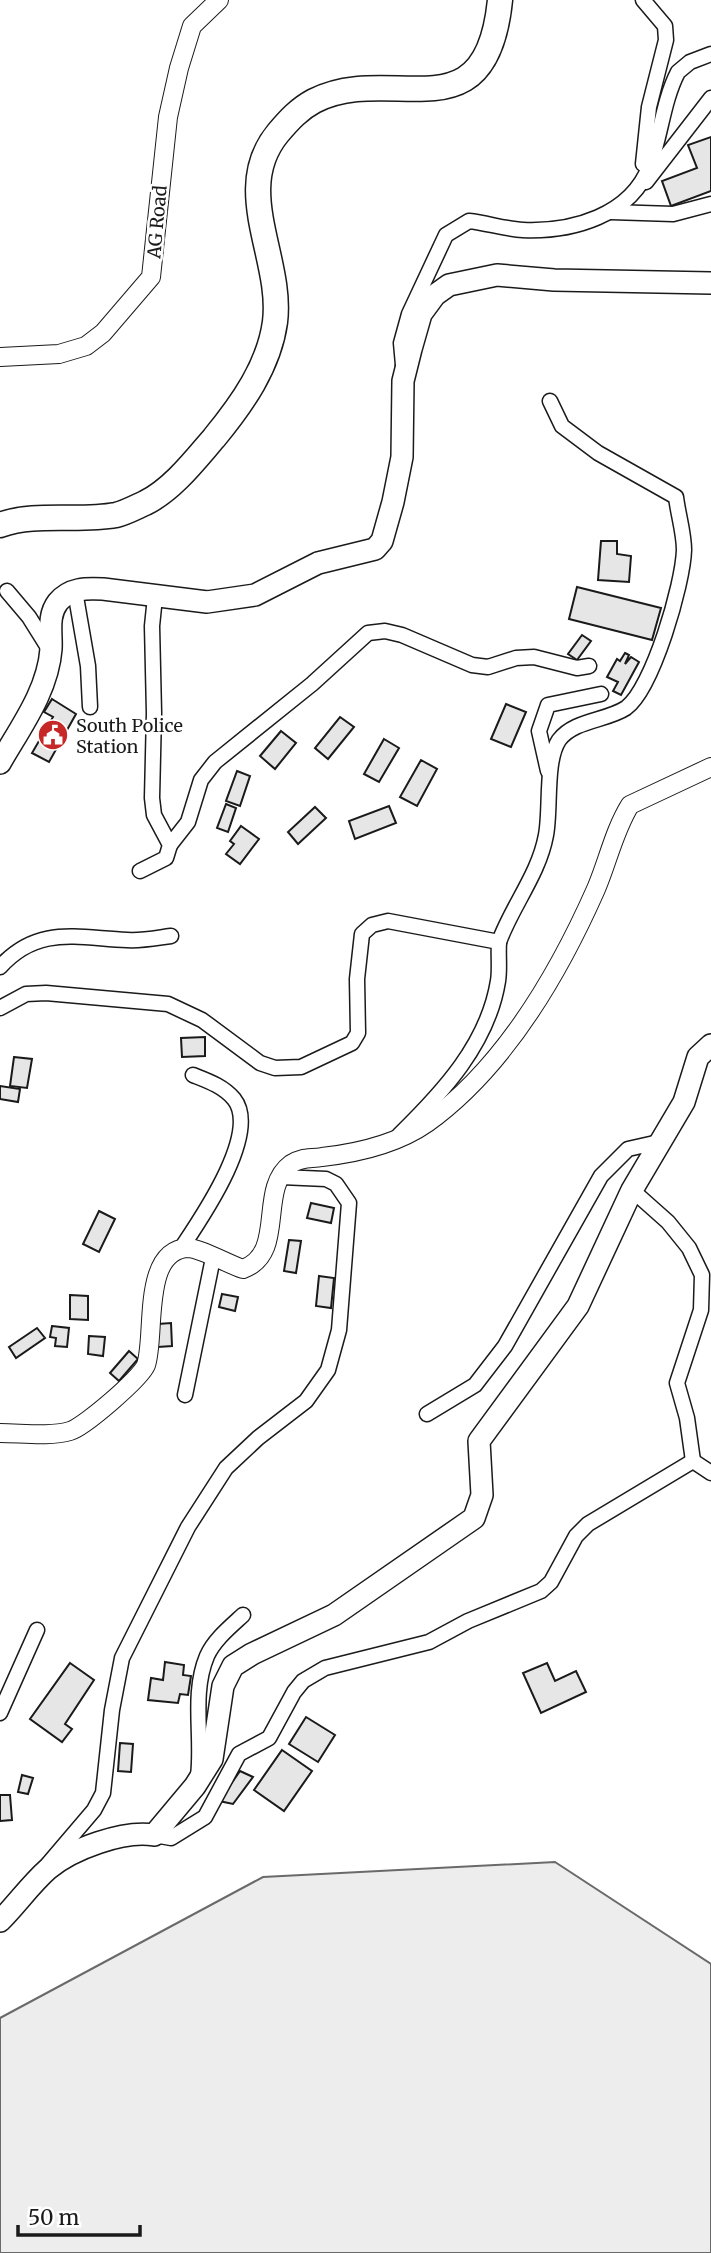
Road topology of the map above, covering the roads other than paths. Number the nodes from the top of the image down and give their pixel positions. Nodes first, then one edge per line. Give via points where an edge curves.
1 (219, 0) edge
2 (500, 0) edge
3 (643, 0) edge
4 (711, 54) edge
5 (711, 98) edge
6 (636, 189) junction
7 (711, 204) edge
8 (611, 212) junction
9 (711, 283) edge
10 (0, 357) edge
11 (404, 377) junction
12 (550, 401) dead end
13 (0, 525) edge
14 (7, 591) dead end
15 (75, 591) junction
16 (155, 597) junction
17 (51, 651) junction
18 (589, 666) dead end
19 (601, 694) dead end
20 (90, 707) dead end
21 (0, 762) edge
22 (711, 767) edge
23 (551, 782) junction
24 (170, 845) junction
25 (140, 871) dead end
26 (171, 936) dead end
27 (499, 942) junction
28 (0, 968) edge
29 (0, 1008) edge
30 (711, 1045) edge
31 (193, 1075) dead end
32 (396, 1139) junction
33 (659, 1142) junction
34 (282, 1177) junction
35 (632, 1190) junction
36 (180, 1250) junction
37 (213, 1258) junction
38 (185, 1395) dead end
39 (427, 1414) dead end
40 (0, 1433) edge
41 (693, 1461) junction
42 (711, 1473) edge
43 (243, 1615) dead end
44 (37, 1630) dead end
45 (0, 1713) edge
46 (198, 1781) junction
47 (154, 1835) junction
48 (34, 1884) junction
49 (0, 1921) edge

1 - 10 street, AG Road via 192,26 179,68 168,117 151,277 134,301 86,346 59,354
2 - 13 highway via 490,49 461,82 444,89 354,91 316,100 293,115 274,137 257,186 258,214 275,285 275,320 268,353 229,420 192,464 149,501 118,515 17,519
3 - 6 street via 665,26 666,40
4 - 6 street via 678,72 649,167
5 - 6 street via 659,170
6 - 8 street
7 - 8 street via 673,215
8 - 11 street via 570,227 524,230 469,221 457,225 446,235 409,314 401,343
9 - 11 main road via 497,275 449,285 421,314
11 - 16 main road via 402,457 382,541 375,549 318,563 255,595 206,602
12 - 23 street via 562,426 571,433 676,497 684,548 681,578 638,698 623,710 570,730 553,757
14 - 17 street
15 - 16 main road via 86,587
15 - 17 main road via 57,602 52,613
15 - 20 street via 87,656
16 - 24 street via 152,798 154,815
17 - 21 main road via 37,698
18 - 24 street via 577,668 534,657 488,667 472,665 402,635 368,633 215,762 201,780 188,822
19 - 23 street via 548,705 539,731
22 - 32 street via 630,805 583,915 517,1031 459,1098
23 - 27 street via 546,836
24 - 25 street via 166,858
26 - 28 street via 130,941 51,936 29,944
27 - 29 street via 388,921 372,925 362,934 358,1033 352,1043 301,1067 275,1068 260,1063 202,1020 168,1004 46,993 26,994
27 - 32 street via 498,979 484,1024 443,1091
30 - 33 main road via 698,1057 684,1102
31 - 36 street via 218,1084 235,1100 242,1118 213,1199
32 - 34 street via 376,1148 302,1158 290,1164
33 - 35 main road
33 - 39 street via 628,1149 601,1176 505,1346 475,1385
34 - 37 street via 258,1261 243,1269
34 - 48 street via 326,1179 336,1184 349,1203 339,1330 328,1370 306,1401 226,1468 188,1527 122,1658 103,1793
35 - 41 street via 668,1222 689,1248 702,1275 701,1310 677,1383
35 - 46 main road via 578,1306 479,1441 482,1495 474,1518 334,1615 233,1666 218,1705 212,1759
36 - 37 street via 191,1248
36 - 40 street via 163,1264 156,1279 149,1350 141,1374 84,1426 68,1432
37 - 38 street
41 - 42 street
41 - 47 street via 588,1524 541,1591 429,1642 313,1674 294,1692 269,1738 239,1754 205,1817 171,1838
43 - 46 street via 207,1655 198,1714
44 - 45 street
46 - 47 main road
47 - 48 main road via 143,1833 85,1850 49,1869
48 - 49 main road

